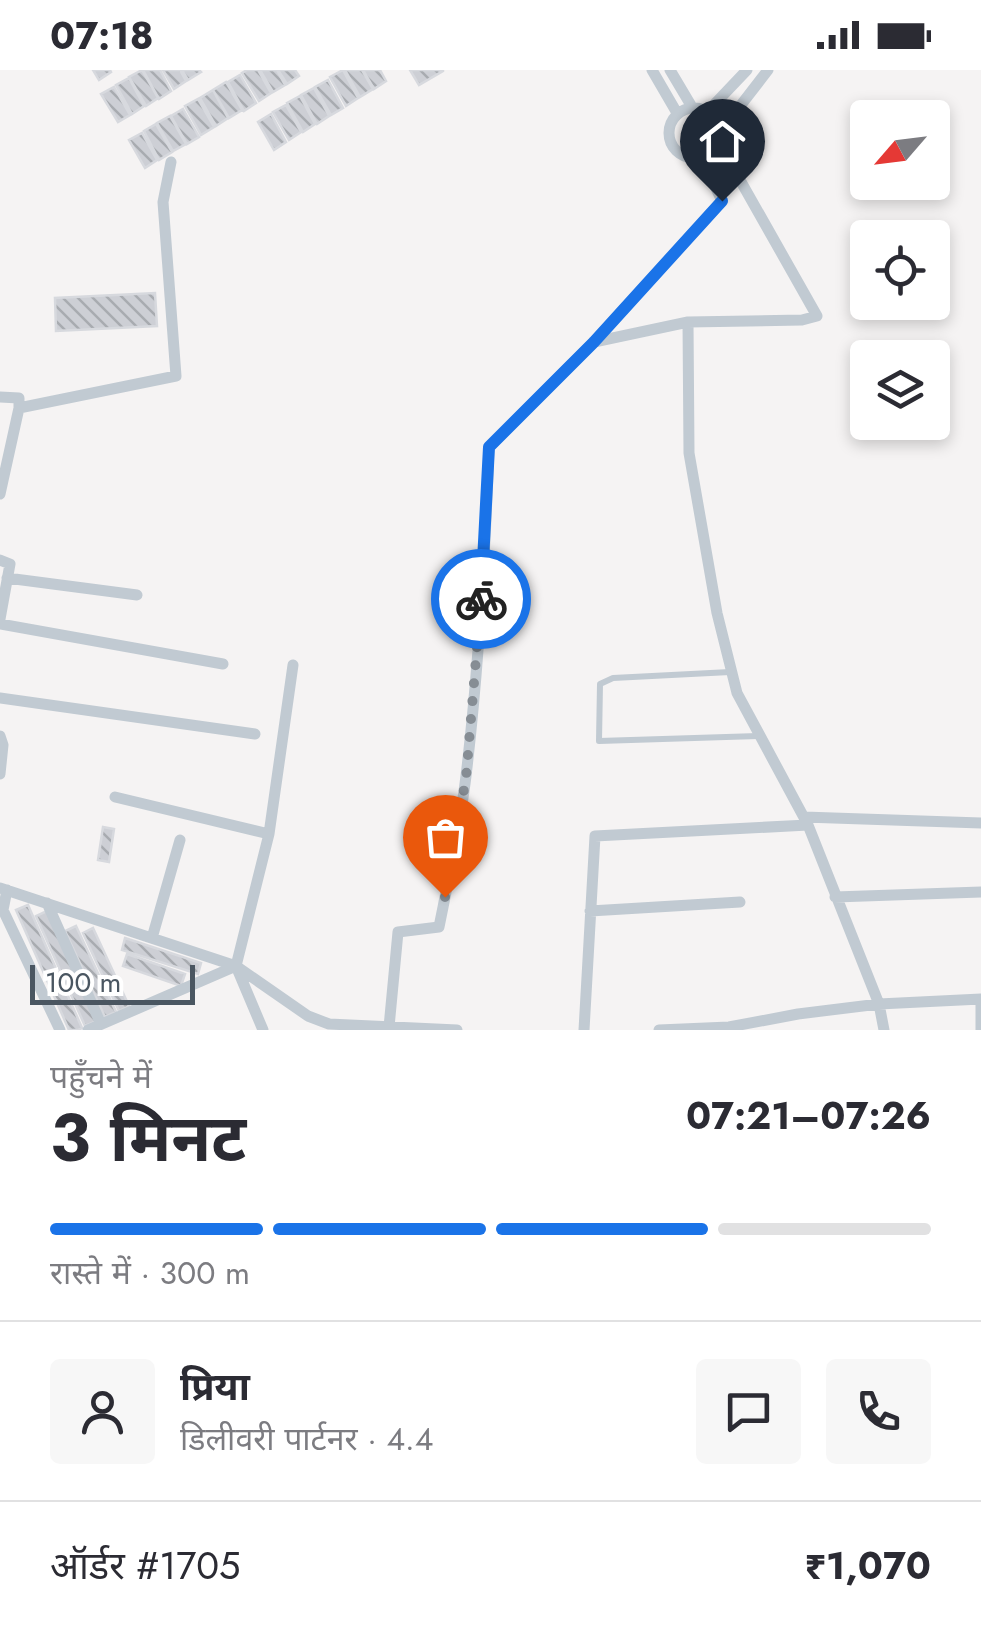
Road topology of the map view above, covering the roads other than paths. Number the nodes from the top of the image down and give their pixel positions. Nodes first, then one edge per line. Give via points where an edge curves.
1 (652, 70) edge
2 (670, 70) edge
3 (748, 70) edge
4 (768, 70) edge
5 (692, 108) junction
6 (708, 111) junction
7 (677, 113) junction
8 (719, 136) junction
9 (701, 157) junction
10 (171, 162) dead end
11 (688, 322) junction
12 (594, 342) junction
13 (0, 397) edge
14 (20, 408) junction
15 (2, 475) edge
16 (0, 494) edge
17 (0, 560) edge
18 (8, 578) junction
19 (137, 595) dead end
20 (0, 614) edge
21 (223, 664) dead end
22 (293, 665) dead end
23 (731, 672) junction
24 (0, 698) edge
25 (256, 734) dead end
26 (0, 736) edge
27 (760, 736) junction
28 (0, 774) edge
29 (115, 797) dead end
30 (806, 821) junction
31 (981, 823) edge
32 (269, 834) junction
33 (180, 840) dead end
34 (4, 889) edge
35 (981, 892) edge
36 (835, 897) junction
37 (740, 902) dead end
38 (47, 903) junction
39 (590, 912) junction
40 (152, 938) junction
41 (236, 966) junction
42 (981, 999) edge
43 (879, 1004) junction
44 (798, 1014) junction
45 (102, 1024) junction
46 (389, 1026) junction
47 (730, 1028) edge
48 (60, 1030) edge
49 (88, 1030) edge
50 (263, 1030) edge
51 (457, 1030) edge
52 (584, 1030) edge
53 (659, 1030) edge
54 (800, 1030) edge
55 (884, 1030) edge
56 (981, 1030) edge

1 - 7 street
2 - 5 street
3 - 6 street
4 - 8 street
5 - 6 street
5 - 7 street
6 - 8 street
7 - 9 street via 669,129 672,145 685,156
8 - 9 street
8 - 11 street via 817,316
9 - 12 street via 722,201
10 - 14 street via 163,202 176,376
11 - 12 street
11 - 23 street via 689,453
12 - 46 street via 489,447 466,778 440,927 398,932
13 - 14 street via 19,398
14 - 15 street
15 - 16 street
17 - 18 street via 10,564
18 - 19 street
18 - 20 street
20 - 21 street
22 - 32 street
23 - 27 street
23 - 27 lane via 600,684 599,741
24 - 25 street
26 - 28 street
27 - 30 street
29 - 32 street
30 - 31 street
30 - 36 street
30 - 39 street via 595,836
32 - 41 street
33 - 40 street
34 - 38 street
34 - 48 street via 3,910
35 - 36 street
36 - 43 street
37 - 39 street
38 - 40 street
38 - 45 street
39 - 52 street
40 - 41 street
41 - 45 street
41 - 46 street via 308,1016 330,1024
41 - 50 street
42 - 43 street
42 - 56 street
43 - 44 street
43 - 55 street
44 - 47 street
44 - 54 street
45 - 49 street
46 - 51 street
47 - 53 street

